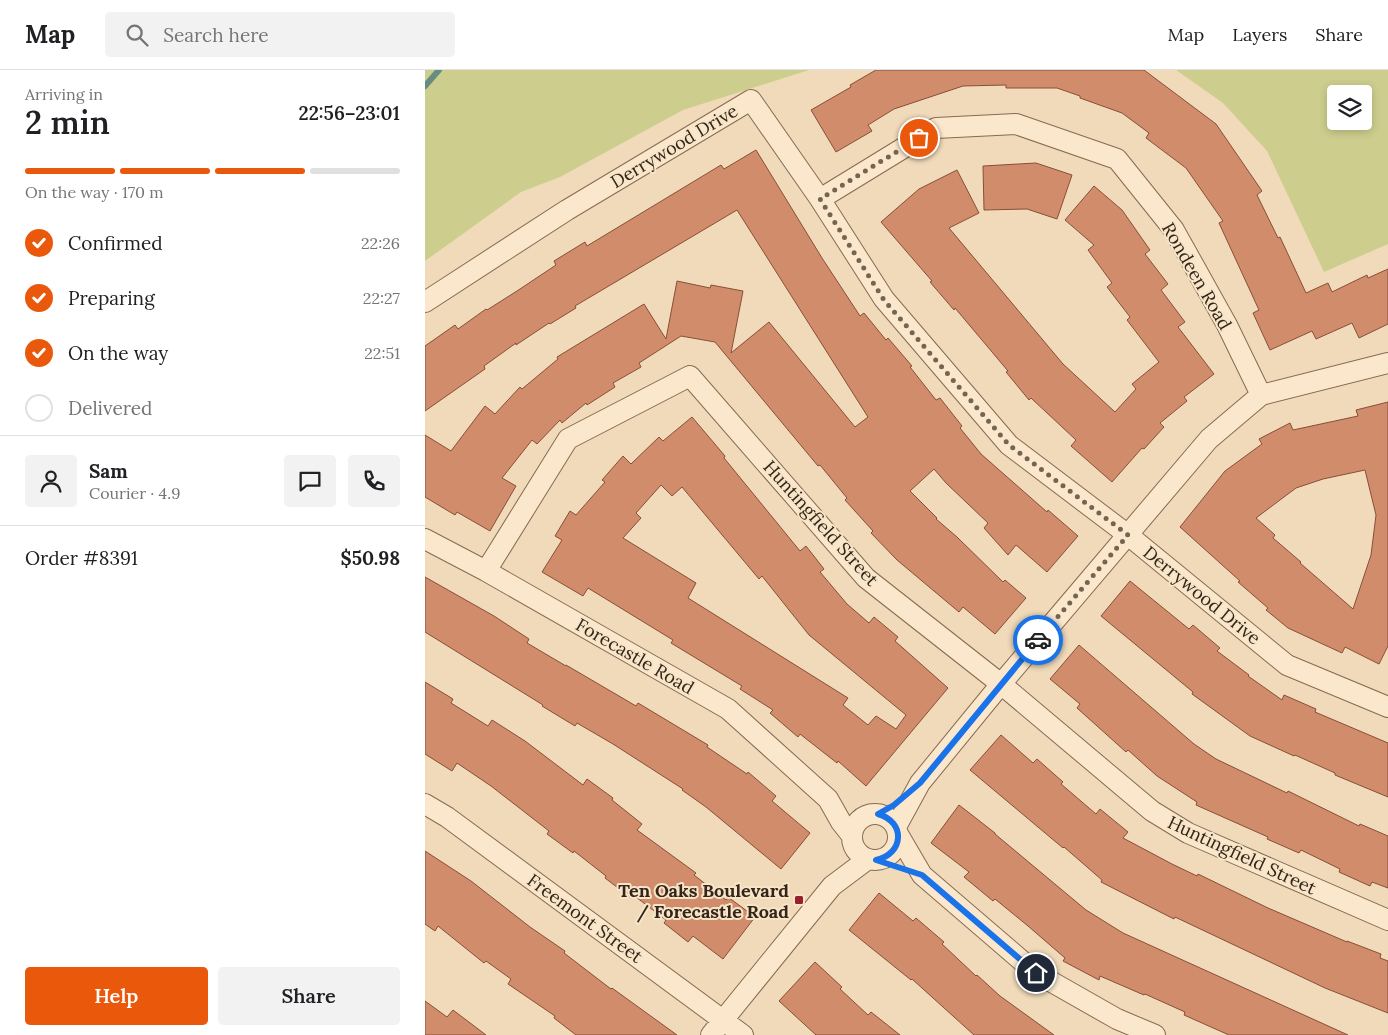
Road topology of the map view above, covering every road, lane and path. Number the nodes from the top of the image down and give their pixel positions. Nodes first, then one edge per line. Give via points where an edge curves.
1 (820, 199) junction
2 (425, 302) edge
3 (1388, 363) edge
4 (1261, 395) junction
5 (1128, 535) junction
6 (425, 539) edge
7 (486, 571) junction
8 (1001, 684) junction
9 (1388, 707) edge
10 (920, 783) junction
11 (828, 799) junction
12 (425, 804) edge
13 (874, 814) junction
14 (897, 830) junction
15 (852, 839) junction
16 (872, 860) junction
17 (922, 875) junction
18 (832, 886) junction
19 (1388, 920) edge
20 (723, 1019) junction
21 (711, 1035) edge
22 (743, 1035) edge
23 (1155, 1035) edge

1 - 2 street, Derrywood Drive via 751,100 567,210
1 - 4 street, Rondeen Road via 936,128 1016,124 1117,159 1174,230 1227,325
1 - 5 street, Derrywood Drive via 884,300 1009,445
3 - 4 street
4 - 5 street via 1209,439
5 - 8 street
5 - 9 street, Derrywood Drive via 1287,665
6 - 7 street, Forecastle Road
7 - 8 street, Huntingfield Street via 568,439 690,376 865,578
7 - 11 street, Forecastle Road via 728,709
8 - 10 street
8 - 19 street, Huntingfield Street via 1159,816 1188,833
10 - 13 street via 894,805
10 - 14 street
11 - 13 street, Forecastle Road
11 - 15 street, Forecastle Road
12 - 20 street, Freemont Street
13 - 14 street via 891,820
13 - 15 street via 857,822
14 - 16 street via 898,842 890,855
14 - 17 street
15 - 16 street via 855,850
15 - 18 street
16 - 17 street
16 - 18 street
17 - 23 street via 1036,973 1117,1019
18 - 20 street
20 - 21 street
20 - 22 street, Freemont Street

